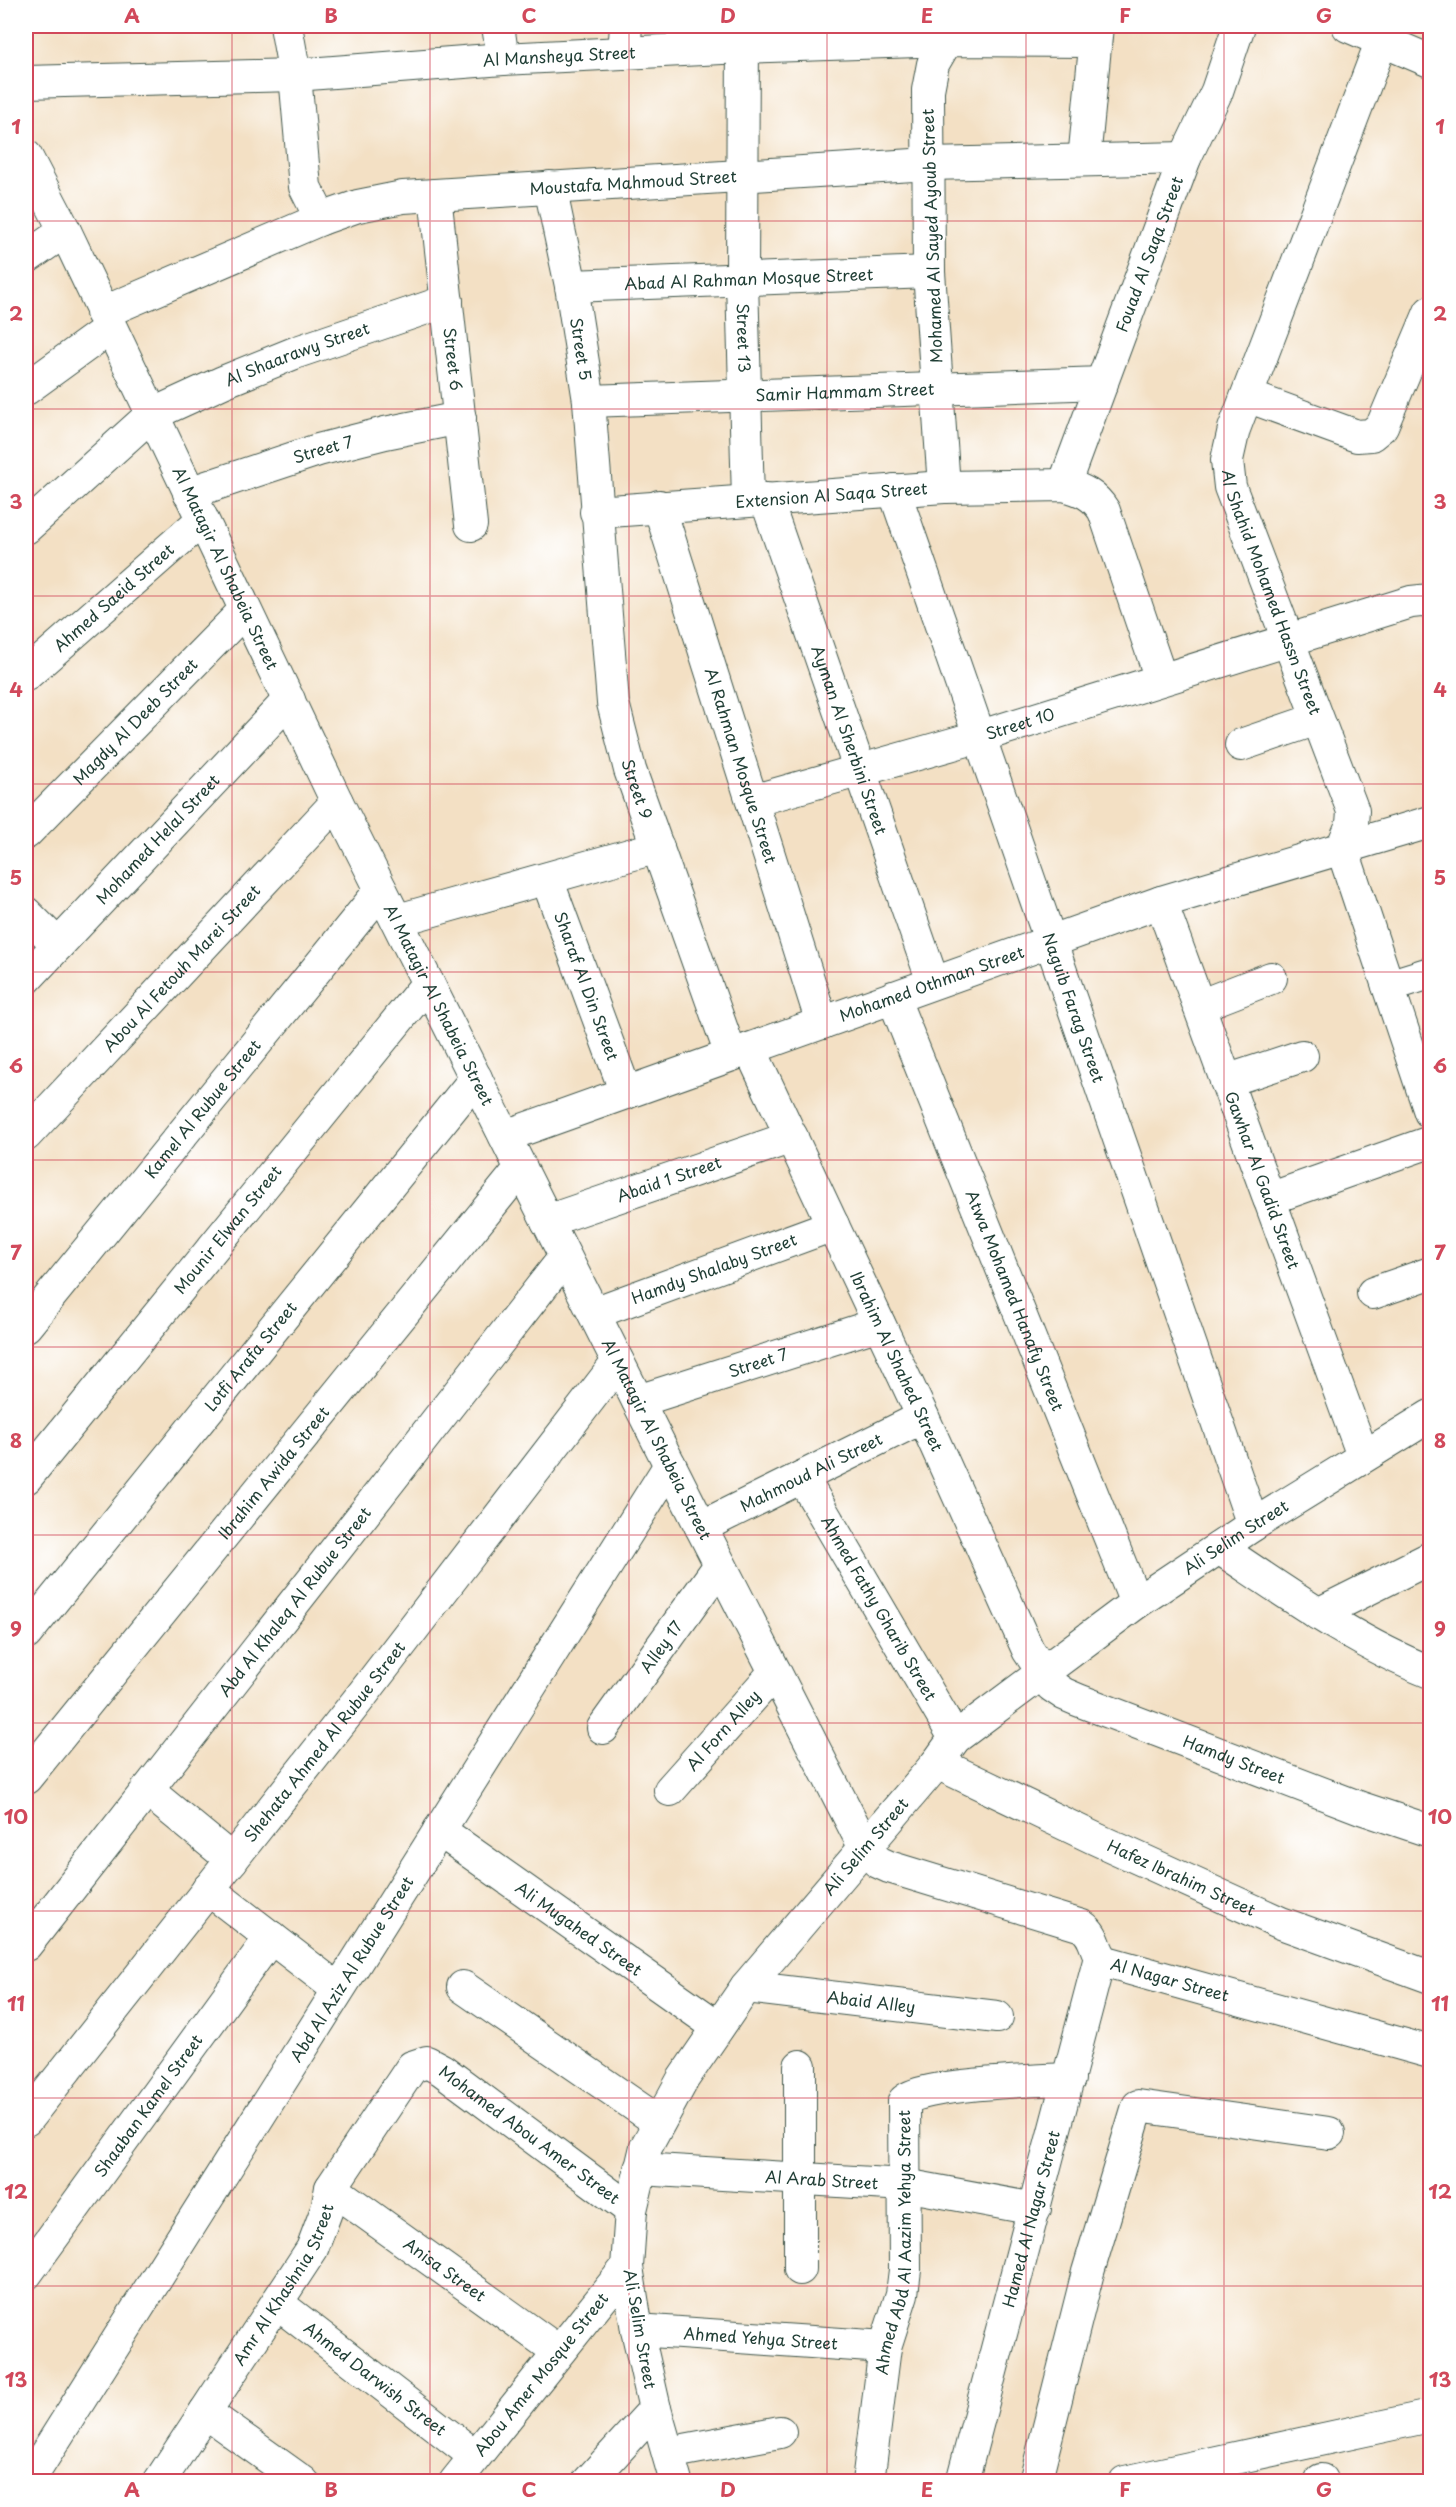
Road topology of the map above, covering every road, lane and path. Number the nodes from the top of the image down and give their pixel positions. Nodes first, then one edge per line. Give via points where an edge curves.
1 (286, 26) edge
2 (498, 26) edge
3 (1239, 26) edge
4 (1348, 26) edge
5 (947, 33) edge
6 (1096, 33) edge
7 (742, 36) edge
8 (625, 39) edge
9 (1382, 40) junction
10 (503, 59) junction
11 (1431, 61) edge
12 (295, 75) junction
13 (26, 82) edge
14 (26, 158) edge
15 (1185, 158) junction
16 (1084, 160) junction
17 (928, 164) junction
18 (744, 177) junction
19 (550, 187) junction
20 (435, 195) junction
21 (321, 219) junction
22 (64, 231) junction
23 (26, 258) edge
24 (929, 272) junction
25 (742, 280) junction
26 (571, 286) junction
27 (447, 301) junction
28 (1431, 312) edge
29 (106, 320) junction
30 (1424, 346) edge
31 (1102, 383) junction
32 (26, 389) edge
33 (936, 389) junction
34 (1247, 396) junction
35 (745, 397) junction
36 (589, 401) junction
37 (151, 415) junction
38 (460, 418) junction
39 (1064, 485) junction
40 (944, 487) junction
41 (894, 490) junction
42 (757, 500) junction
43 (659, 506) junction
44 (196, 507) junction
45 (596, 512) junction
46 (471, 525) dead end
47 (26, 528) edge
48 (1431, 600) edge
49 (245, 610) junction
50 (1287, 640) junction
51 (26, 675) edge
52 (1161, 679) junction
53 (289, 700) junction
54 (1317, 719) junction
55 (981, 736) junction
56 (1241, 745) dead end
57 (860, 770) junction
58 (752, 801) junction
59 (337, 802) junction
60 (1431, 822) edge
61 (26, 833) edge
62 (658, 848) junction
63 (1342, 849) junction
64 (547, 879) junction
65 (381, 890) junction
66 (1161, 902) junction
67 (26, 913) edge
68 (398, 920) junction
69 (1051, 941) junction
70 (58, 945) junction
71 (1431, 973) edge
72 (1271, 978) dead end
73 (26, 979) edge
74 (933, 982) junction
75 (428, 983) junction
76 (1388, 986) junction
77 (893, 997) junction
78 (1199, 1006) junction
79 (822, 1023) junction
80 (740, 1052) junction
81 (1302, 1056) dead end
82 (476, 1078) junction
83 (1226, 1081) junction
84 (626, 1093) junction
85 (1431, 1112) edge
86 (26, 1135) edge
87 (505, 1136) junction
88 (792, 1137) junction
89 (1431, 1142) edge
90 (521, 1168) junction
91 (1269, 1199) junction
92 (547, 1221) junction
93 (833, 1225) junction
94 (565, 1257) junction
95 (1431, 1273) edge
96 (1373, 1293) dead end
97 (594, 1313) junction
98 (879, 1324) junction
99 (26, 1326) edge
100 (618, 1362) junction
101 (638, 1401) junction
102 (1431, 1416) edge
103 (923, 1417) junction
104 (1363, 1456) junction
105 (670, 1466) junction
106 (802, 1477) junction
107 (26, 1478) edge
108 (1253, 1525) junction
109 (701, 1527) junction
110 (1218, 1548) junction
111 (1431, 1558) edge
112 (720, 1565) junction
113 (1136, 1604) junction
114 (1318, 1614) junction
115 (26, 1634) edge
116 (775, 1672) junction
117 (1431, 1672) edge
118 (1042, 1674) junction
119 (603, 1728) dead end
120 (955, 1738) junction
121 (937, 1763) junction
122 (26, 1778) edge
123 (147, 1790) junction
124 (670, 1790) dead end
125 (439, 1830) junction
126 (1431, 1831) edge
127 (865, 1848) junction
128 (232, 1860) junction
129 (208, 1888) junction
130 (271, 1937) junction
131 (26, 1945) edge
132 (1100, 1957) junction
133 (1431, 1977) edge
134 (462, 1987) dead end
135 (746, 1987) junction
136 (338, 1989) junction
137 (997, 2017) dead end
138 (718, 2027) junction
139 (1431, 2052) edge
140 (427, 2062) joint
141 (800, 2066) dead end
142 (1069, 2079) junction
143 (26, 2120) edge
144 (658, 2122) junction
145 (1329, 2133) dead end
146 (640, 2169) junction
147 (801, 2180) junction
148 (905, 2185) junction
149 (331, 2188) junction
150 (632, 2210) junction
151 (1035, 2210) junction
152 (627, 2267) junction
153 (800, 2269) dead end
154 (26, 2274) edge
155 (277, 2303) junction
156 (637, 2330) junction
157 (885, 2348) junction
158 (558, 2351) junction
159 (655, 2409) junction
160 (205, 2412) junction
161 (1431, 2416) edge
162 (780, 2432) dead end
163 (475, 2456) junction
164 (672, 2467) edge
165 (34, 2474) edge
166 (1193, 2474) edge
167 (159, 2481) edge
168 (303, 2481) edge
169 (454, 2481) edge
170 (588, 2481) edge
171 (868, 2481) edge
172 (962, 2481) edge
173 (1035, 2481) edge
174 (1125, 2481) edge

1 - 12 street
2 - 10 street
3 - 15 street, Fouad Al Saqa Street via 1217,91
4 - 9 street
5 - 6 street, Al Mansheya Street
5 - 7 street, Al Mansheya Street
5 - 17 street, Mohamed Al Sayed Ayoub Street via 929,77
6 - 16 street
7 - 8 street, Al Mansheya Street
7 - 18 street, Street 13
8 - 10 street, Al Mansheya Street
9 - 11 street
9 - 34 street, Al Shahid Mohamed Hassn Street
10 - 12 street, Al Mansheya Street
12 - 13 street, Al Mansheya Street
12 - 21 street via 305,187
14 - 22 street, Al Matagir Al Shabeia Street
15 - 16 street, Moustafa Mahmoud Street
15 - 31 street, Fouad Al Saqa Street
16 - 17 street, Moustafa Mahmoud Street
17 - 18 street, Moustafa Mahmoud Street
17 - 24 street, Mohamed Al Sayed Ayoub Street
18 - 19 street, Moustafa Mahmoud Street
18 - 25 street, Street 13
19 - 20 street, Moustafa Mahmoud Street
19 - 26 street, Street 5
20 - 21 street, Moustafa Mahmoud Street via 379,201
20 - 27 street, Street 6
21 - 29 street, Moustafa Mahmoud Street
22 - 23 street
22 - 29 street, Al Matagir Al Shabeia Street
24 - 25 street, Abad Al Rahman Mosque Street
24 - 33 street, Mohamed Al Sayed Ayoub Street
25 - 26 street, Abad Al Rahman Mosque Street
25 - 35 street, Street 13
26 - 36 street, Street 5
27 - 37 street, Al Shaarawy Street via 297,352
27 - 38 street, Street 6
28 - 30 street
29 - 32 street, Moustafa Mahmoud Street
29 - 37 street, Al Matagir Al Shabeia Street
30 - 34 street via 1382,426 1371,435 1358,436
31 - 33 street, Samir Hammam Street
31 - 39 street, Fouad Al Saqa Street
33 - 35 street, Samir Hammam Street
33 - 40 street, Mohamed Al Sayed Ayoub Street
34 - 50 street, Al Shahid Mohamed Hassn Street via 1227,460 1230,487
35 - 36 street, Samir Hammam Street
35 - 42 street, Street 13
36 - 45 street, Street 5
37 - 44 street, Al Matagir Al Shabeia Street
37 - 47 street, Al Shaarawy Street
38 - 44 street, Street 7 via 318,450
38 - 46 street, Street 6
39 - 40 street, Extension Al Saqa Street
39 - 52 street via 1096,498 1104,511
40 - 41 street, Extension Al Saqa Street
41 - 42 street, Extension Al Saqa Street
41 - 55 street, Naguib Farag Street
42 - 43 street, Extension Al Saqa Street
42 - 57 street, Ayman Al Sherbini Street
43 - 45 street, Extension Al Saqa Street
43 - 58 street, Al Rahman Mosque Street
44 - 49 street, Al Matagir Al Shabeia Street
44 - 51 street, Ahmed Saeid Street
45 - 62 street, Street 9 via 613,703 630,770
48 - 50 street, Street 10 via 1411,602
49 - 53 street, Al Matagir Al Shabeia Street
49 - 61 street, Magdy Al Deeb Street
50 - 52 street, Street 10
50 - 54 street, Al Shahid Mohamed Hassn Street
52 - 55 street, Street 10
53 - 59 street, Al Matagir Al Shabeia Street
53 - 70 street, Mohamed Helal Street
54 - 56 street
54 - 63 street, Al Shahid Mohamed Hassn Street via 1353,811
55 - 57 street, Street 10
55 - 69 street, Naguib Farag Street
57 - 58 street, Street 10
57 - 74 street, Ayman Al Sherbini Street
58 - 79 street, Al Rahman Mosque Street
59 - 65 street, Al Matagir Al Shabeia Street
59 - 86 street, Abou Al Fetouh Marei Street
60 - 63 street, Mohamed Othman Street
62 - 64 street
62 - 80 street, Street 9
63 - 66 street, Mohamed Othman Street
63 - 76 street
64 - 68 street
64 - 84 street, Sharaf Al Din Street
65 - 68 street, Al Matagir Al Shabeia Street
65 - 99 street, Kamel Al Rubue Street
66 - 69 street, Mohamed Othman Street
66 - 78 street, Gawhar Al Gadid Street
67 - 70 street
68 - 75 street, Al Matagir Al Shabeia Street
69 - 74 street, Mohamed Othman Street
69 - 108 street, Naguib Farag Street
70 - 73 street, Mohamed Helal Street
71 - 76 street
72 - 78 street
74 - 77 street, Mohamed Othman Street
75 - 82 street, Al Matagir Al Shabeia Street
75 - 107 street, Mounir Elwan Street
76 - 85 street
77 - 79 street, Mohamed Othman Street
77 - 113 street, Atwa Mohamed Hanafy Street
78 - 83 street, Gawhar Al Gadid Street
79 - 80 street, Mohamed Othman Street
80 - 84 street, Mohamed Othman Street
80 - 88 street, Ibrahim Al Shahed Street
81 - 83 street
82 - 87 street, Al Matagir Al Shabeia Street
82 - 115 street, Lotfi Arafa Street
83 - 91 street, Gawhar Al Gadid Street
84 - 87 street, Mohamed Othman Street
87 - 90 street, Al Matagir Al Shabeia Street
88 - 92 street, Abaid 1 Street
88 - 93 street, Ibrahim Al Shahed Street
89 - 91 street
90 - 92 street, Al Matagir Al Shabeia Street
90 - 122 street, Ibrahim Awida Street
91 - 104 street, Gawhar Al Gadid Street
92 - 94 street, Al Matagir Al Shabeia Street
93 - 97 street, Hamdy Shalaby Street
93 - 98 street, Ibrahim Al Shahed Street
94 - 97 street, Al Matagir Al Shabeia Street
94 - 123 street, Abd Al Khaleq Al Rubue Street
95 - 96 street
97 - 100 street, Al Matagir Al Shabeia Street
98 - 101 street, Street 7
98 - 103 street, Ibrahim Al Shahed Street
100 - 101 street, Al Matagir Al Shabeia Street
100 - 128 street, Shehata Ahmed Al Rubue Street
101 - 105 street, Al Matagir Al Shabeia Street
102 - 104 street, Ali Selim Street
103 - 106 street, Mahmoud Ali Street
103 - 118 street, Ibrahim Al Shahed Street
104 - 108 street, Ali Selim Street
105 - 109 street, Al Matagir Al Shabeia Street
105 - 125 street, Abd Al Aziz Al Rubue Street
106 - 109 street, Mahmoud Ali Street
106 - 120 street, Ahmed Fathy Gharib Street
108 - 110 street, Ali Selim Street
109 - 112 street, Al Matagir Al Shabeia Street
110 - 113 street, Ali Selim Street
110 - 114 street
111 - 114 street
112 - 116 street, Al Matagir Al Shabeia Street
112 - 119 street, Alley 17
113 - 118 street, Ali Selim Street
114 - 117 street
116 - 124 street, Al Forn Alley
116 - 127 street, Al Matagir Al Shabeia Street
118 - 120 street, Ali Selim Street
118 - 126 street, Hamdy Street via 1052,1686 1071,1697
120 - 121 street, Ali Selim Street
121 - 127 street, Ali Selim Street
121 - 133 street, Hafez Ibrahim Street via 1281,1923
123 - 128 street
123 - 131 street, Abd Al Khaleq Al Rubue Street
125 - 136 street, Abd Al Aziz Al Rubue Street
125 - 138 street, Ali Mugahed Street
127 - 132 street, Al Nagar Street via 889,1867 1082,1926 1094,1938
127 - 135 street, Ali Selim Street
128 - 129 street, Shehata Ahmed Al Rubue Street
129 - 130 street
129 - 143 street, Shehata Ahmed Al Rubue Street
130 - 136 street
130 - 154 street, Shaaban Kamel Street
132 - 139 street, Al Nagar Street via 1106,1962
132 - 142 street, Hamed Al Nagar Street
134 - 144 street
135 - 137 street, Abaid Alley
135 - 138 street, Ali Selim Street
136 - 165 street, Abd Al Aziz Al Rubue Street
138 - 144 street, Ali Selim Street
140 - 149 street, Amr Al Khashnia Street via 412,2067
140 - 150 street, Mohamed Abou Amer Street
141 - 147 street
142 - 148 street, Ahmed Abd Al Aazim Yehya Street via 1001,2082 909,2096 903,2104
142 - 151 street, Hamed Al Nagar Street
144 - 146 street, Ali Selim Street
145 - 173 street via 1138,2106 1088,2272
146 - 147 street, Al Arab Street
146 - 150 street, Ali Selim Street
147 - 148 street, Al Arab Street
147 - 153 street
148 - 151 street, Al Arab Street
148 - 157 street, Ahmed Abd Al Aazim Yehya Street via 905,2270 902,2294
149 - 155 street, Amr Al Khashnia Street via 316,2239
149 - 158 street, Anisa Street
150 - 152 street, Ali Selim Street
151 - 172 street, Hamed Al Nagar Street
152 - 156 street, Ali Selim Street
152 - 158 street, Abou Amer Mosque Street
155 - 160 street, Amr Al Khashnia Street
155 - 163 street, Ahmed Darwish Street
156 - 157 street, Ahmed Yehya Street
156 - 159 street, Ali Selim Street
157 - 171 street, Ahmed Abd Al Aazim Yehya Street
158 - 163 street, Abou Amer Mosque Street
159 - 164 street, Ali Selim Street
159 - 170 street
160 - 167 street, Amr Al Khashnia Street
160 - 168 street
161 - 166 street
162 - 164 street
163 - 169 street, Abou Amer Mosque Street
166 - 174 street

